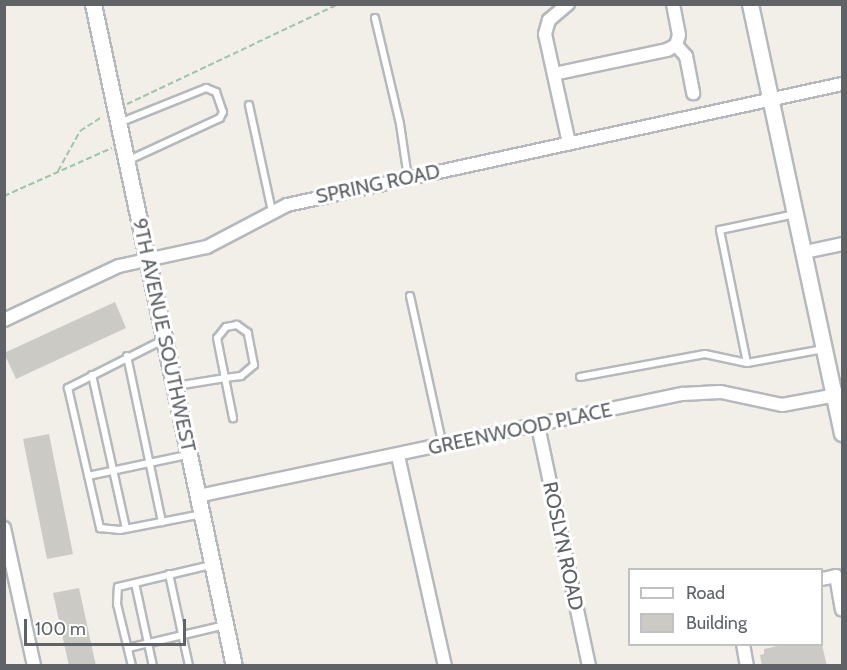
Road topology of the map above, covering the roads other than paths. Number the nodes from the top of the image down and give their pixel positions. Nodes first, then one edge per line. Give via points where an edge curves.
1 (93, 4) edge
2 (568, 4) edge
3 (673, 4) edge
4 (750, 4) edge
5 (375, 18) dead end
6 (676, 45) junction
7 (554, 74) junction
8 (843, 84) edge
9 (693, 93) dead end
10 (770, 99) junction
11 (249, 105) dead end
12 (117, 117) junction
13 (569, 143) junction
14 (127, 161) junction
15 (408, 178) junction
16 (272, 211) junction
17 (796, 214) junction
18 (843, 243) edge
19 (805, 252) junction
20 (148, 259) junction
21 (410, 296) dead end
22 (4, 320) edge
23 (165, 339) junction
24 (825, 349) junction
25 (127, 356) junction
26 (747, 363) junction
27 (92, 375) junction
28 (580, 377) dead end
29 (225, 378) junction
30 (175, 386) junction
31 (838, 395) edge
32 (233, 418) dead end
33 (538, 426) junction
34 (843, 434) edge
35 (443, 446) junction
36 (190, 455) junction
37 (398, 456) junction
38 (149, 462) junction
39 (113, 470) junction
40 (88, 476) junction
41 (198, 496) junction
42 (202, 514) junction
43 (162, 522) junction
44 (4, 528) edge
45 (126, 528) junction
46 (213, 564) junction
47 (170, 574) junction
48 (839, 575) edge
49 (823, 579) edge
50 (135, 583) junction
51 (843, 609) edge
52 (226, 625) junction
53 (183, 635) junction
54 (149, 643) junction
55 (743, 646) edge
56 (128, 648) junction
57 (34, 666) edge
58 (132, 666) edge
59 (153, 666) edge
60 (189, 666) edge
61 (234, 666) edge
62 (445, 666) edge
63 (589, 666) edge
64 (747, 666) edge

1 - 12 street, 9TH AVENUE SOUTHWEST
2 - 7 street via 549,20 545,34
3 - 6 street via 679,34
4 - 10 street
5 - 15 lane via 400,124
6 - 7 street
6 - 9 street via 686,56
7 - 13 street
8 - 10 street, SPRING ROAD
10 - 13 street, SPRING ROAD
10 - 17 street
11 - 16 lane
12 - 14 street, 9TH AVENUE SOUTHWEST
12 - 14 lane via 206,88 216,92 224,112 220,118
13 - 15 street, SPRING ROAD
14 - 20 street, 9TH AVENUE SOUTHWEST
15 - 16 street, SPRING ROAD
16 - 20 street, SPRING ROAD via 207,247
17 - 19 street
17 - 26 lane via 720,230
18 - 19 street
19 - 24 street
20 - 22 street, SPRING ROAD via 119,266
20 - 23 street, 9TH AVENUE SOUTHWEST
21 - 35 lane
23 - 25 lane
23 - 30 street, 9TH AVENUE SOUTHWEST
24 - 26 lane
24 - 31 street
25 - 27 lane
25 - 38 lane
26 - 28 lane via 705,354
27 - 39 lane
27 - 40 lane via 68,388
29 - 29 lane via 241,376 254,365 248,333 237,325 226,327 217,338
29 - 30 lane
29 - 32 lane
30 - 36 street, 9TH AVENUE SOUTHWEST
31 - 33 street, GREENWOOD PLACE via 782,405 701,391
31 - 34 street
33 - 35 street, GREENWOOD PLACE
33 - 63 street, ROSLYN ROAD
35 - 37 street, GREENWOOD PLACE
36 - 38 lane
36 - 41 street, 9TH AVENUE SOUTHWEST
37 - 41 street, GREENWOOD PLACE
37 - 62 street
38 - 39 lane
38 - 43 lane
39 - 40 lane
39 - 45 lane
40 - 45 lane via 100,528
41 - 42 street, 9TH AVENUE SOUTHWEST
42 - 43 lane
42 - 46 street, 9TH AVENUE SOUTHWEST
43 - 45 lane
44 - 57 street
46 - 47 lane
46 - 52 street, 9TH AVENUE SOUTHWEST
47 - 50 lane
47 - 53 lane
48 - 49 street
48 - 51 street
50 - 54 lane
50 - 56 lane via 118,587 117,604
52 - 53 lane
52 - 61 street, 9TH AVENUE SOUTHWEST
53 - 54 lane
53 - 60 lane
54 - 56 lane
54 - 59 lane
55 - 64 street
56 - 58 lane

